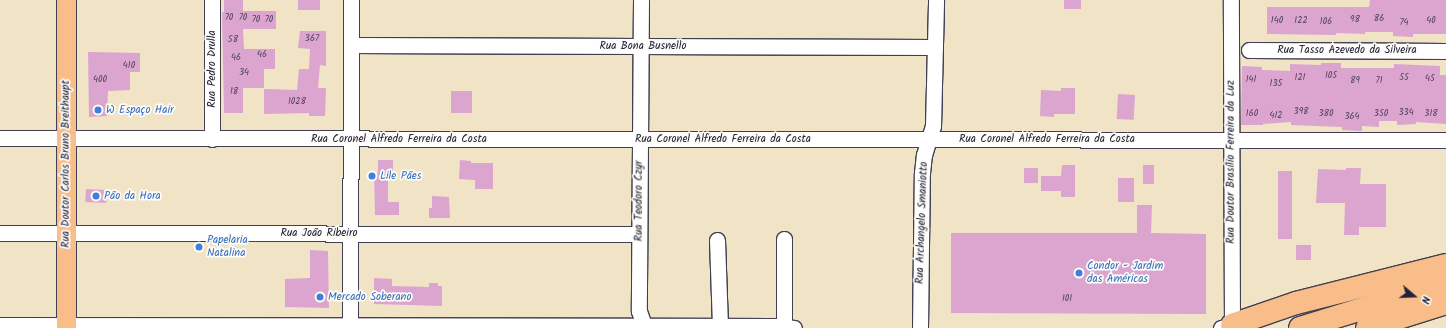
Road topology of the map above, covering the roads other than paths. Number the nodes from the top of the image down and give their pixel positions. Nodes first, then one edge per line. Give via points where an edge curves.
1 (66, 0) edge
2 (212, 0) edge
3 (351, 0) edge
4 (641, 0) edge
5 (936, 0) edge
6 (1231, 0) edge
7 (351, 45) junction
8 (640, 46) junction
9 (935, 47) junction
10 (1249, 50) dead end
11 (1446, 51) edge
12 (0, 138) edge
13 (66, 138) junction
14 (212, 139) junction
15 (350, 139) junction
16 (640, 139) junction
17 (928, 139) junction
18 (1231, 139) junction
19 (1446, 140) edge
20 (0, 233) edge
21 (66, 233) junction
22 (350, 233) junction
23 (639, 234) junction
24 (784, 239) dead end
25 (717, 240) dead end
26 (1446, 265) edge
27 (1446, 283) edge
28 (1446, 303) edge
29 (1446, 308) edge
30 (0, 325) edge
31 (720, 325) junction
32 (1226, 326) edge
33 (66, 327) edge
34 (350, 327) edge
35 (645, 327) edge
36 (789, 327) edge
37 (920, 328) edge
38 (1300, 328) edge
39 (1367, 328) edge
40 (1397, 328) edge

1 - 13 main road, Rua Doutor Carlos Bruno Breithaupt
2 - 14 street, Rua Pedro Drulla
3 - 7 street
4 - 8 street, Rua Teodoro Czyr
5 - 9 street, Rua Archangelo Smaniotto
6 - 18 street, Rua Doutor Brasílio Ferreira da Luz
7 - 8 street, Rua Bona Busnello
7 - 15 street
8 - 9 street, Rua Bona Busnello
8 - 16 street, Rua Teodoro Czyr
9 - 17 street, Rua Archangelo Smaniotto via 933,126
10 - 11 street, Rua Tasso Azevedo da Silveira
12 - 13 street, Rua Coronel Alfredo Ferreira da Costa
13 - 14 street, Rua Coronel Alfredo Ferreira da Costa
13 - 21 main road, Rua Doutor Carlos Bruno Breithaupt
14 - 15 street, Rua Coronel Alfredo Ferreira da Costa
15 - 16 street, Rua Coronel Alfredo Ferreira da Costa
15 - 22 street
16 - 17 street, Rua Coronel Alfredo Ferreira da Costa
16 - 23 street, Rua Teodoro Czyr
17 - 18 street, Rua Coronel Alfredo Ferreira da Costa
17 - 37 street, Rua Archangelo Smaniotto via 922,173
18 - 19 street, Rua Coronel Alfredo Ferreira da Costa
18 - 32 street, Rua Doutor Brasílio Ferreira da Luz
20 - 21 street, Rua João Ribeiro
21 - 22 street, Rua João Ribeiro
21 - 33 main road, Rua Doutor Carlos Bruno Breithaupt
22 - 23 street, Rua João Ribeiro
22 - 34 street
23 - 35 street, Rua Teodoro Czyr via 639,310
24 - 36 street
25 - 31 street
26 - 32 highway via 1296,303
27 - 38 highway
28 - 39 highway
29 - 40 highway
30 - 33 street
31 - 35 street
31 - 36 street
33 - 34 street
34 - 35 street

